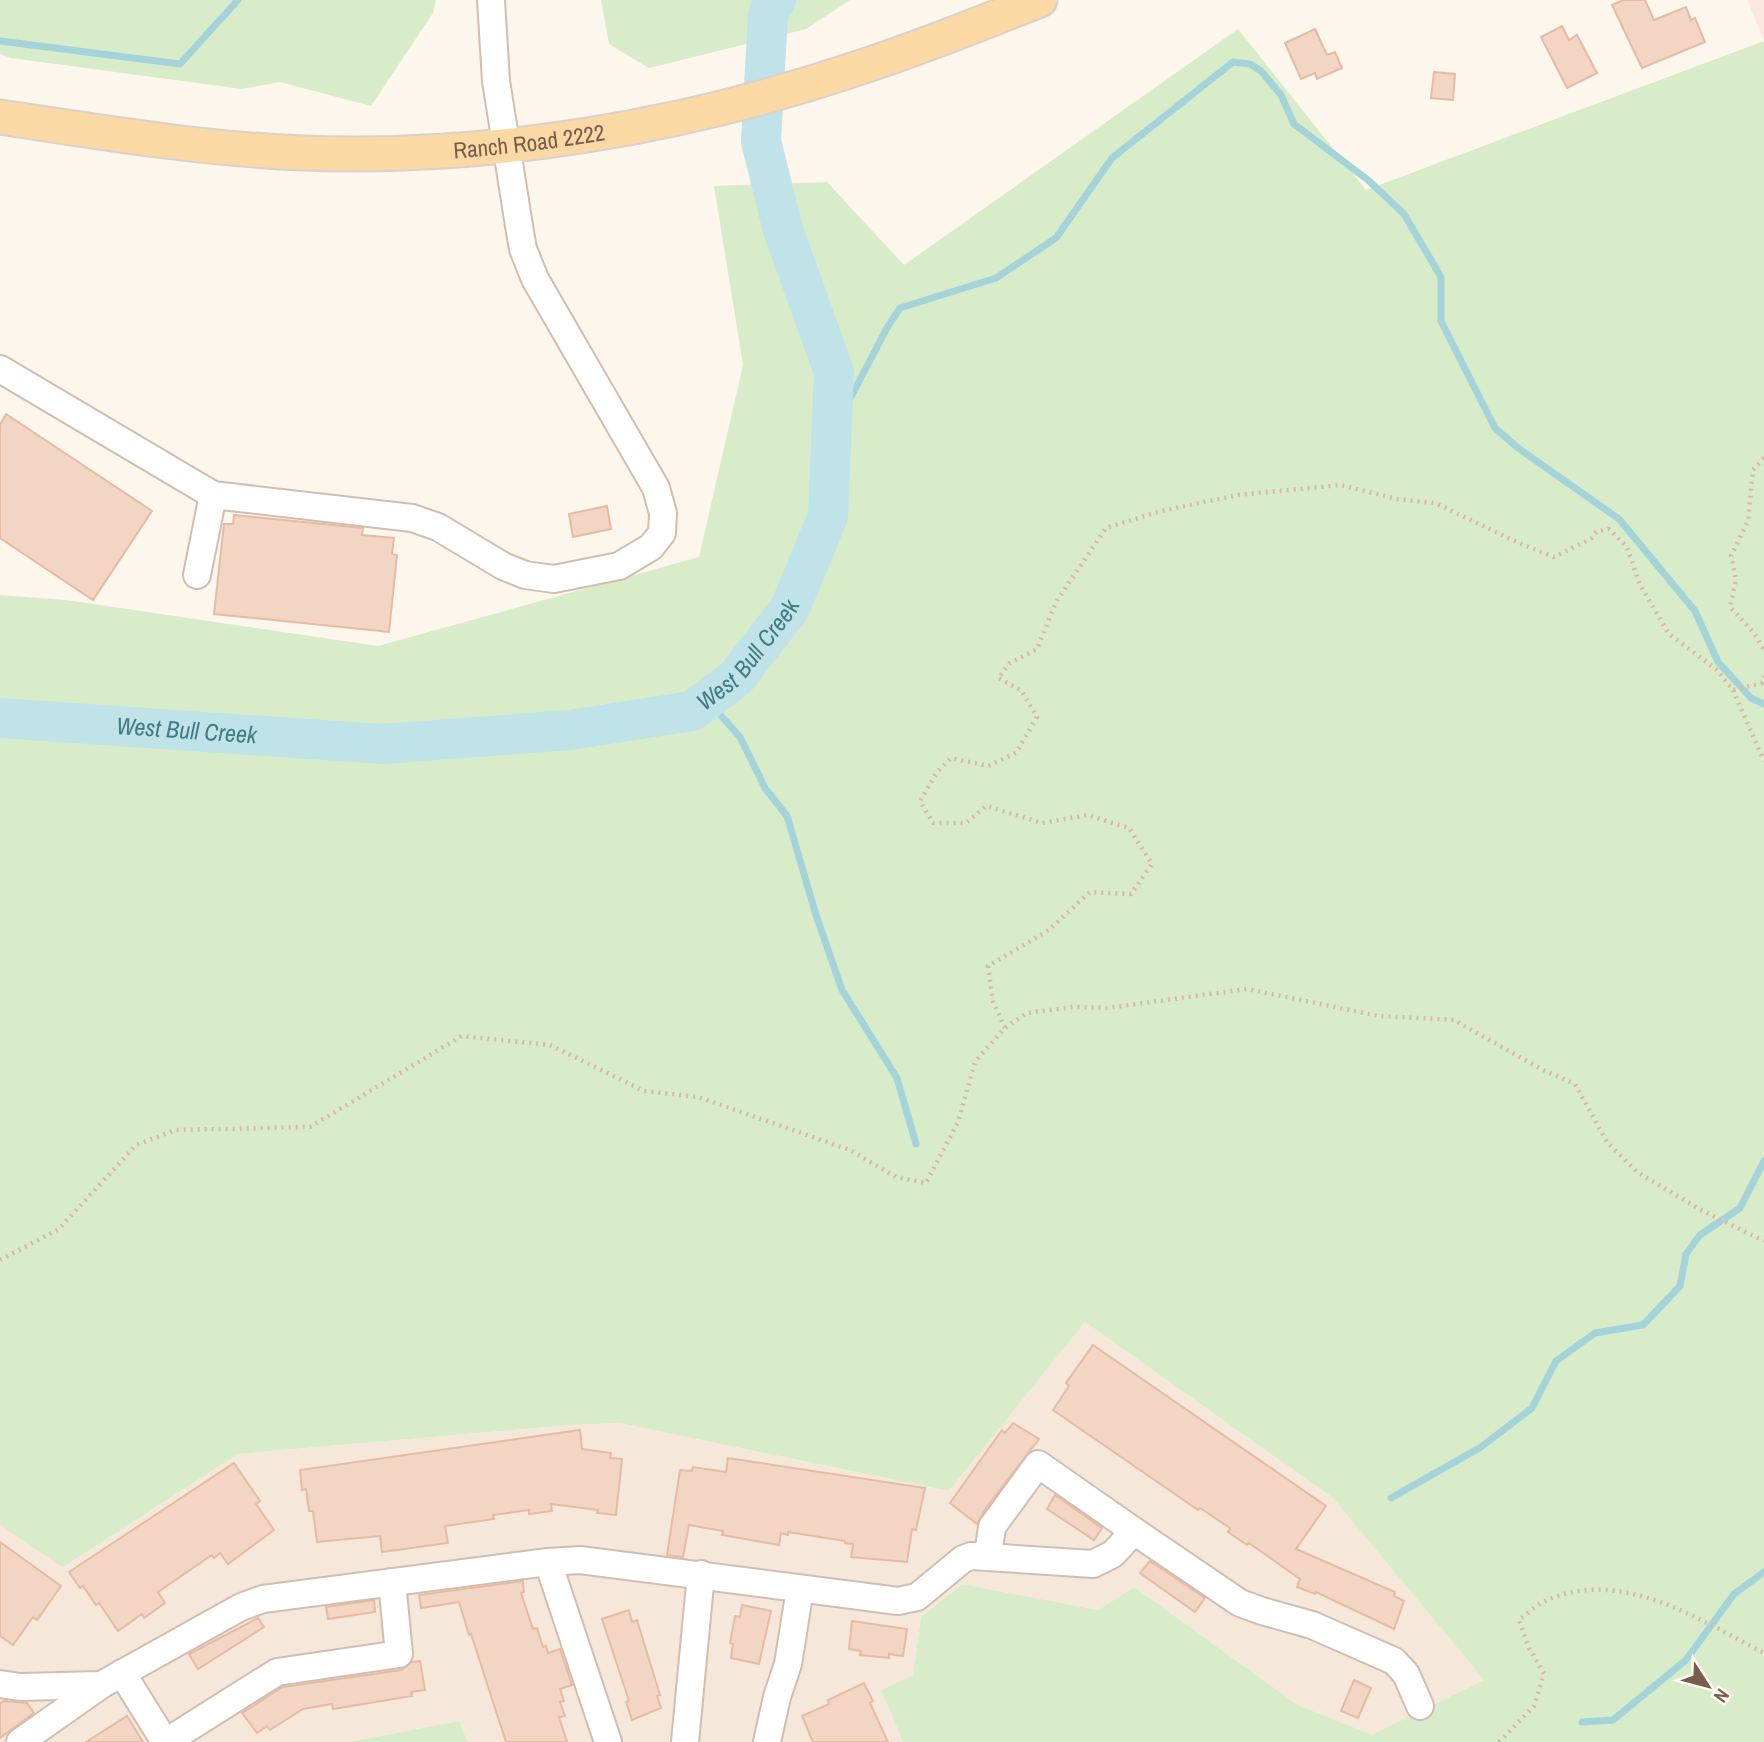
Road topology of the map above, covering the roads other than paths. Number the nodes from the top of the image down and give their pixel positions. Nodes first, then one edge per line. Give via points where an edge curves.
1 (491, 0) edge
2 (1040, 0) edge
3 (9, 115) edge
4 (506, 144) junction
5 (0, 369) edge
6 (213, 495) junction
7 (197, 575) dead end
8 (1134, 1531) junction
9 (988, 1555) junction
10 (548, 1562) junction
11 (701, 1574) junction
12 (392, 1582) junction
13 (800, 1589) junction
14 (112, 1679) junction
15 (0, 1684) edge
16 (1420, 1706) dead end
17 (20, 1742) edge
18 (165, 1742) edge
19 (608, 1742) edge
20 (685, 1742) edge
21 (767, 1742) edge

1 - 4 street via 494,69
2 - 4 main road, Ranch Road 2222 via 855,70 724,107 563,138
3 - 4 main road, Ranch Road 2222 via 174,142 304,153
4 - 6 street via 523,249 535,279 656,488 663,513 662,533 651,547 619,566 554,579 503,566 438,527 412,519
5 - 6 street
6 - 7 street
8 - 9 street via 1113,1554 1093,1564
8 - 9 street via 1038,1464 992,1527
8 - 16 street via 1240,1603 1312,1625 1394,1661 1406,1674
9 - 13 street via 963,1559 908,1600
10 - 11 street via 580,1560
10 - 12 street
10 - 19 street
11 - 13 street
11 - 20 street
12 - 14 street via 252,1601
12 - 18 street via 399,1654 277,1672
13 - 21 street via 788,1664
14 - 15 street via 20,1687
14 - 17 street
14 - 18 street

